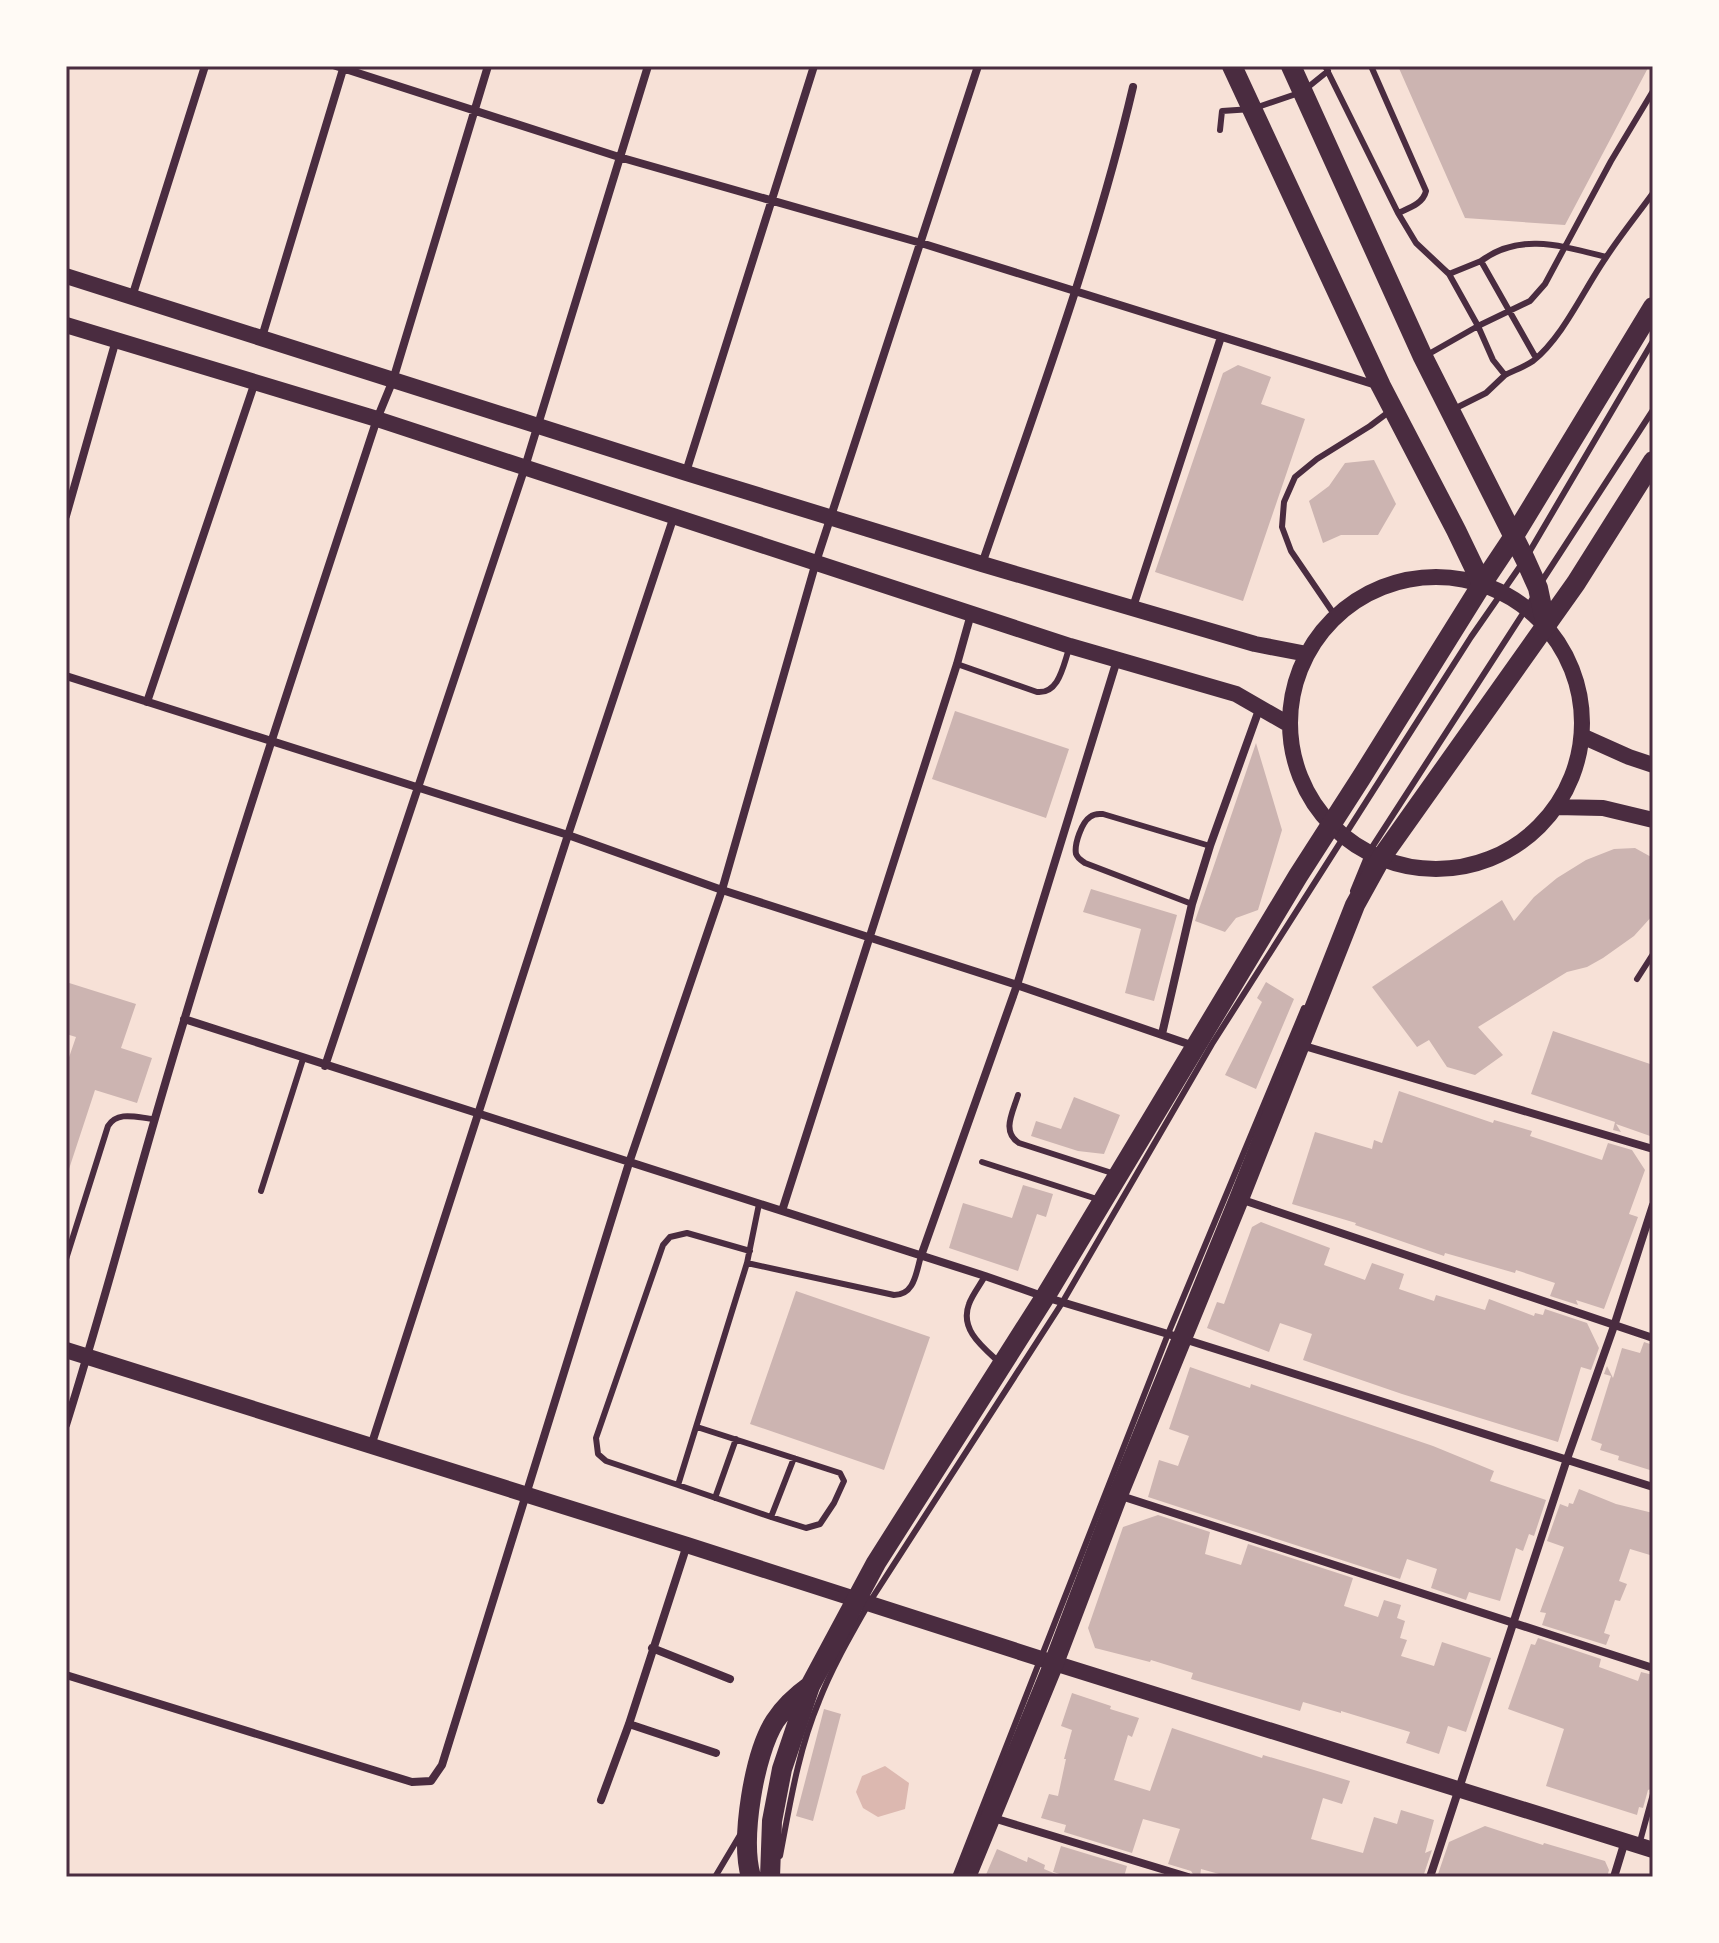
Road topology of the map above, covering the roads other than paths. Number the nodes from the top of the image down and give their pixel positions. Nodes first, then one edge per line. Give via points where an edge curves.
1 (205, 66) edge
2 (488, 66) edge
3 (648, 66) edge
4 (814, 66) edge
5 (978, 66) edge
6 (1232, 66) edge
7 (1291, 66) edge
8 (1371, 66) edge
9 (341, 67) edge
10 (1326, 68) edge
11 (1133, 87) dead end
12 (1653, 91) edge
13 (1302, 92) junction
14 (1252, 109) junction
15 (474, 111) junction
16 (1220, 130) dead end
17 (619, 157) junction
18 (1653, 193) edge
19 (772, 201) junction
20 (1398, 213) junction
21 (921, 243) junction
22 (1565, 246) junction
23 (1606, 257) junction
24 (1481, 261) junction
25 (1449, 274) junction
26 (66, 276) edge
27 (1075, 291) junction
28 (132, 298) junction
29 (1653, 307) edge
30 (1509, 312) junction
31 (66, 325) edge
32 (1478, 326) junction
33 (262, 337) junction
34 (1221, 337) junction
35 (116, 340) junction
36 (1653, 341) edge
37 (1423, 357) junction
38 (1536, 358) junction
39 (1505, 375) junction
40 (393, 380) junction
41 (255, 382) junction
42 (1381, 386) junction
43 (1392, 409) junction
44 (1653, 410) edge
45 (1450, 411) junction
46 (377, 419) junction
47 (538, 426) junction
48 (1653, 461) edge
49 (525, 467) junction
50 (686, 473) junction
51 (66, 516) edge
52 (674, 516) junction
53 (831, 518) junction
54 (1514, 536) junction
55 (1525, 559) junction
56 (816, 562) junction
57 (982, 564) junction
58 (1482, 584) junction
59 (1538, 588) junction
60 (1502, 592) junction
61 (1132, 608) junction
62 (1528, 608) junction
63 (971, 613) junction
64 (1336, 617) junction
65 (1546, 626) junction
66 (1070, 646) junction
67 (1307, 654) junction
68 (1117, 659) junction
69 (957, 664) junction
70 (66, 676) edge
71 (147, 702) junction
72 (1260, 707) junction
73 (1290, 725) junction
74 (1582, 736) junction
75 (271, 740) junction
76 (1653, 765) edge
77 (418, 787) junction
78 (1556, 807) junction
79 (1653, 820) edge
80 (1338, 831) junction
81 (568, 835) junction
82 (1210, 846) junction
83 (1375, 855) junction
84 (722, 890) junction
85 (1192, 904) junction
86 (1338, 925) dead end
87 (870, 937) junction
88 (1653, 954) edge
89 (1637, 979) dead end
90 (1017, 985) junction
91 (1308, 998) dead end
92 (184, 1019) junction
93 (1162, 1034) junction
94 (1300, 1045) junction
95 (1195, 1046) junction
96 (303, 1059) junction
97 (325, 1066) junction
98 (1018, 1095) dead end
99 (478, 1115) junction
100 (154, 1119) junction
101 (1653, 1149) edge
102 (982, 1162) dead end
103 (629, 1163) junction
104 (1118, 1175) junction
105 (261, 1191) dead end
106 (1239, 1199) junction
107 (1103, 1201) junction
108 (759, 1204) junction
109 (1653, 1205) edge
110 (782, 1211) junction
111 (750, 1251) junction
112 (921, 1256) junction
113 (66, 1259) edge
114 (747, 1263) junction
115 (985, 1276) junction
116 (1054, 1300) junction
117 (1614, 1326) junction
118 (1175, 1336) junction
119 (1653, 1338) edge
120 (66, 1350) edge
121 (87, 1357) junction
122 (1002, 1365) junction
123 (66, 1425) edge
124 (697, 1427) junction
125 (736, 1439) junction
126 (371, 1446) junction
127 (794, 1458) junction
128 (1567, 1459) junction
129 (678, 1485) junction
130 (1653, 1487) edge
131 (526, 1494) junction
132 (1118, 1495) junction
133 (715, 1498) junction
134 (771, 1517) junction
135 (687, 1545) junction
136 (863, 1601) junction
137 (1512, 1624) junction
138 (652, 1648) junction
139 (1048, 1661) junction
140 (1653, 1668) edge
141 (66, 1675) edge
142 (730, 1679) dead end
143 (810, 1686) junction
144 (629, 1724) junction
145 (716, 1753) dead end
146 (1458, 1788) junction
147 (1653, 1794) edge
148 (601, 1800) dead end
149 (989, 1817) junction
150 (748, 1827) junction
151 (1639, 1846) edge
152 (775, 1872) edge
153 (715, 1877) edge
154 (751, 1877) edge
155 (955, 1877) edge
156 (966, 1877) edge
157 (1188, 1877) edge
158 (1430, 1877) edge
159 (1614, 1877) edge

1 - 28 street
2 - 15 street
3 - 17 street
4 - 19 street
5 - 21 street
6 - 14 main road
7 - 13 main road
8 - 20 lane via 1426,191 1420,202
9 - 15 street
9 - 33 street
10 - 13 lane
10 - 20 lane
11 - 27 street
12 - 22 lane
13 - 14 lane
13 - 37 main road
14 - 16 lane via 1222,111
14 - 42 main road
15 - 17 street
15 - 40 street
17 - 19 street
17 - 47 street
18 - 23 lane
19 - 21 street
19 - 50 street
20 - 25 lane via 1416,243
21 - 27 street
21 - 53 street
22 - 23 lane
22 - 24 lane via 1525,243
22 - 30 lane via 1545,284 1530,301
23 - 38 lane
24 - 25 lane
24 - 30 lane
25 - 32 lane
26 - 28 main road
27 - 34 street
27 - 57 street
28 - 33 main road
29 - 54 main road
30 - 32 lane
30 - 38 lane
31 - 35 main road
32 - 37 lane
32 - 39 lane
33 - 40 main road
34 - 42 street
34 - 61 street
35 - 41 main road
35 - 51 street
36 - 55 lane
37 - 45 main road
38 - 39 lane
39 - 45 lane via 1486,393
40 - 46 street
40 - 47 main road
41 - 46 main road
41 - 71 street
42 - 43 main road
43 - 58 main road
43 - 64 lane via 1295,477 1284,502 1282,527 1291,551
44 - 59 lane
45 - 54 main road
46 - 49 main road
46 - 75 street
47 - 49 street
47 - 50 main road
48 - 65 main road
49 - 52 main road
49 - 77 street
50 - 53 main road
52 - 56 main road
52 - 81 street
53 - 56 street
53 - 57 main road
54 - 55 main road
54 - 58 main road
55 - 59 main road
55 - 60 lane
56 - 63 main road
56 - 84 street
57 - 61 main road
58 - 60 main road
58 - 64 main road via 1451,578 1404,581 1361,598
58 - 80 main road
59 - 62 lane
59 - 65 main road
60 - 62 main road
60 - 80 lane
61 - 67 main road
62 - 65 main road
62 - 83 lane
63 - 66 main road
63 - 69 street
64 - 67 main road
65 - 74 main road via 1576,677
65 - 83 main road
66 - 68 main road
66 - 69 lane via 1056,683 1045,693
67 - 73 main road via 1294,688
68 - 72 main road via 1236,694
68 - 90 street
69 - 87 street
70 - 71 street
71 - 75 street
72 - 73 main road
72 - 82 street
73 - 80 main road via 1301,779
74 - 76 main road
74 - 78 main road via 1574,773
75 - 77 street
75 - 92 street
77 - 81 street
77 - 97 street
78 - 79 main road via 1603,808
78 - 83 main road via 1525,838 1477,863 1413,867
80 - 83 main road
80 - 95 main road via 1298,876
80 - 116 lane
81 - 84 street
81 - 99 street
82 - 85 street
82 - 85 lane via 1103,814 1089,817 1077,843 1076,852 1085,863
83 - 86 lane
83 - 94 main road
84 - 87 street
84 - 103 street
85 - 93 street
87 - 90 street
87 - 110 street
88 - 89 lane
90 - 93 street
90 - 112 street
91 - 118 lane
92 - 96 street
92 - 100 street
93 - 95 street
94 - 101 street
94 - 106 main road
95 - 104 main road
96 - 97 street
96 - 105 lane
97 - 99 street
98 - 104 lane via 1009,1124 1012,1139
99 - 103 street
99 - 126 street
100 - 113 lane via 119,1117 108,1126
100 - 121 street
102 - 107 lane
103 - 108 street
103 - 131 street
104 - 107 main road
106 - 117 street
106 - 118 main road
107 - 116 main road
108 - 110 street
108 - 111 lane
109 - 117 street
110 - 112 street
111 - 114 lane
111 - 129 lane via 687,1233 670,1237 663,1245 596,1438 598,1454 606,1461
112 - 114 lane via 912,1285 901,1295
112 - 115 street
114 - 124 lane
115 - 116 street
115 - 122 lane via 968,1306 969,1329
116 - 118 street
116 - 122 main road
116 - 136 lane
117 - 119 street
117 - 128 street
118 - 128 street
118 - 132 main road
118 - 139 lane
120 - 121 main road
121 - 123 street
121 - 126 main road
122 - 136 main road via 876,1563
124 - 125 lane
124 - 129 lane
125 - 127 lane
125 - 133 lane
126 - 131 main road
127 - 134 lane
127 - 134 lane via 840,1473 844,1481 820,1524 806,1528
128 - 130 street
128 - 137 street
129 - 133 lane
131 - 135 main road
131 - 141 street via 442,1765 431,1781 412,1782
132 - 137 street
132 - 139 main road
133 - 134 lane
135 - 136 main road
135 - 138 street
136 - 139 main road
136 - 143 main road
136 - 152 lane via 818,1702
137 - 140 street
137 - 146 street
138 - 142 street
138 - 144 street
139 - 146 main road
139 - 149 main road
139 - 155 lane
143 - 150 main road via 775,1722 759,1757
143 - 152 main road via 782,1769 772,1821
144 - 145 street
144 - 148 street
146 - 151 main road
146 - 158 street
147 - 151 lane
149 - 156 main road
149 - 157 street
150 - 153 lane
150 - 154 main road
151 - 159 street

